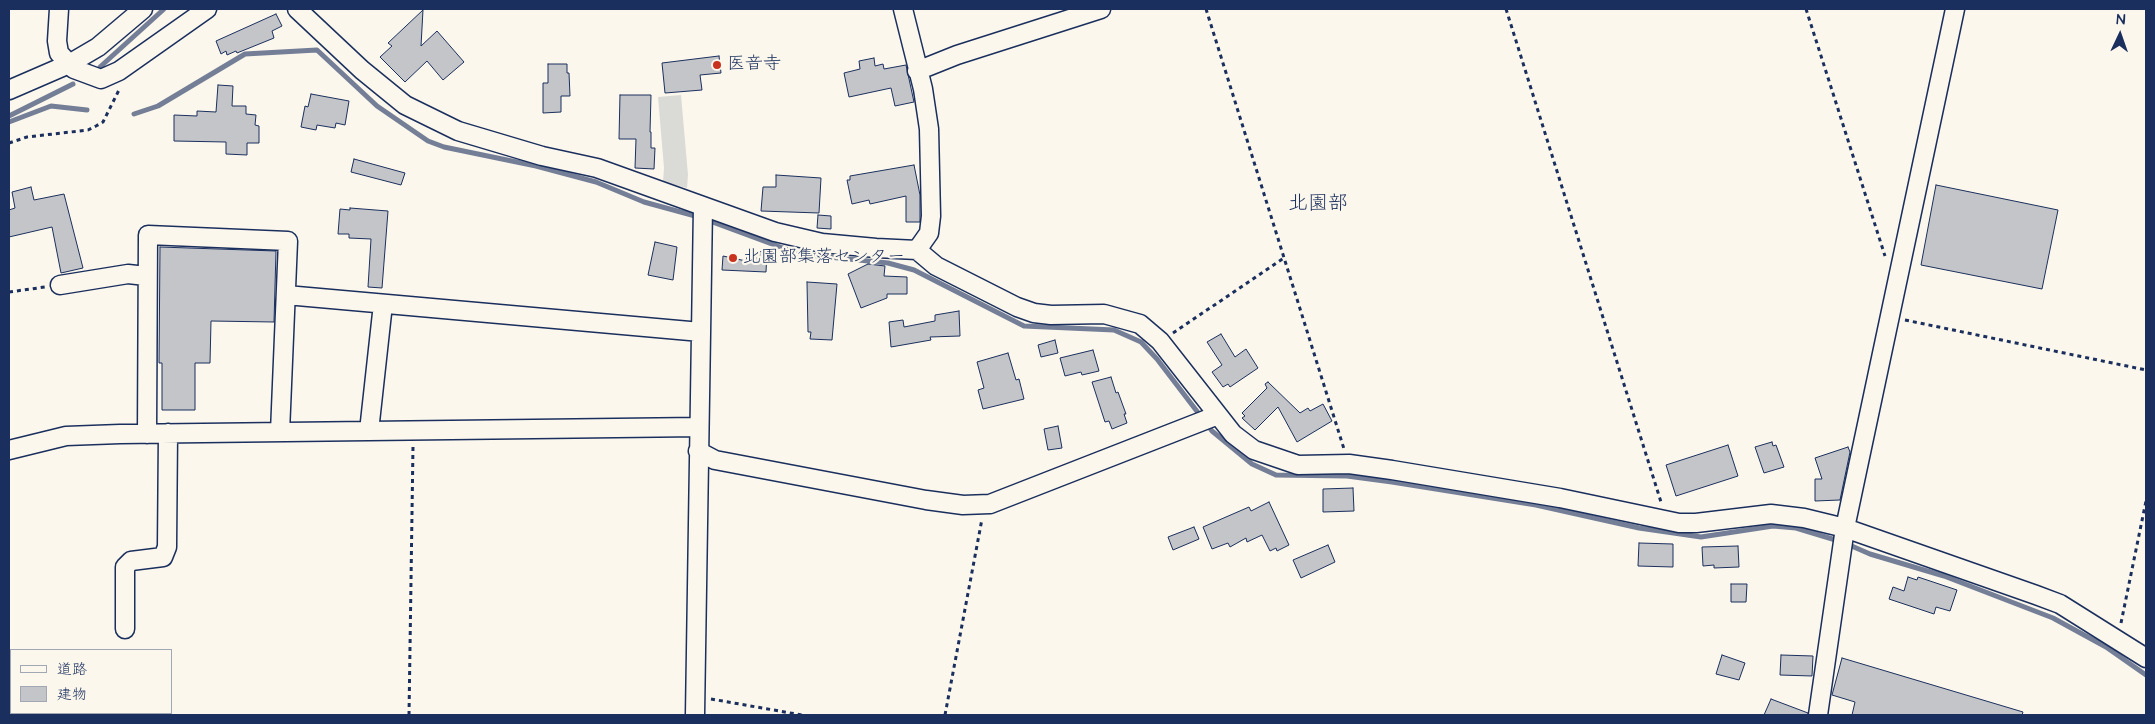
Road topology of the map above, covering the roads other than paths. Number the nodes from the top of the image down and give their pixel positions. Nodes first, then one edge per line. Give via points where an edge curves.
1 (59, 9) edge
2 (143, 9) edge
3 (208, 9) edge
4 (297, 9) edge
5 (903, 9) edge
6 (1101, 9) edge
7 (1955, 9) edge
8 (69, 64) junction
9 (917, 71) junction
10 (9, 90) edge
11 (703, 206) junction
12 (917, 250) junction
13 (146, 276) junction
14 (60, 285) road end
15 (286, 295) junction
16 (383, 304) junction
17 (701, 332) junction
18 (1218, 415) junction
19 (699, 427) junction
20 (369, 431) junction
21 (280, 432) junction
22 (168, 433) junction
23 (147, 434) junction
24 (9, 450) edge
25 (698, 452) junction
26 (1845, 528) junction
27 (125, 629) dead end
28 (2146, 658) edge
29 (695, 715) edge
30 (1818, 715) edge

1 - 8 street via 59,53
2 - 8 street via 98,47
3 - 8 street via 101,79 81,73
4 - 11 street via 405,105 458,131 542,156 597,168
5 - 9 street
6 - 9 street
7 - 26 street
8 - 10 street
9 - 12 street via 928,129 931,216 929,233
11 - 12 street via 775,232 822,242
11 - 17 street
12 - 18 street via 936,266 1034,313 1104,314 1140,324 1160,341
13 - 14 street via 128,274
13 - 15 street via 148,235 288,242
13 - 23 street
15 - 16 street
15 - 21 street
16 - 17 street
16 - 20 street
17 - 19 street
18 - 25 street via 990,504 963,505 916,498 715,460
18 - 26 street via 1233,434 1254,450 1298,465 1349,464 1392,470 1560,498 1667,521 1696,524 1771,514
19 - 20 street
19 - 25 street
20 - 21 street
21 - 22 street
22 - 23 street
22 - 27 street via 167,547 162,557 131,561 125,567
23 - 24 street via 66,436
25 - 29 street
26 - 28 street via 2060,604
26 - 30 street

